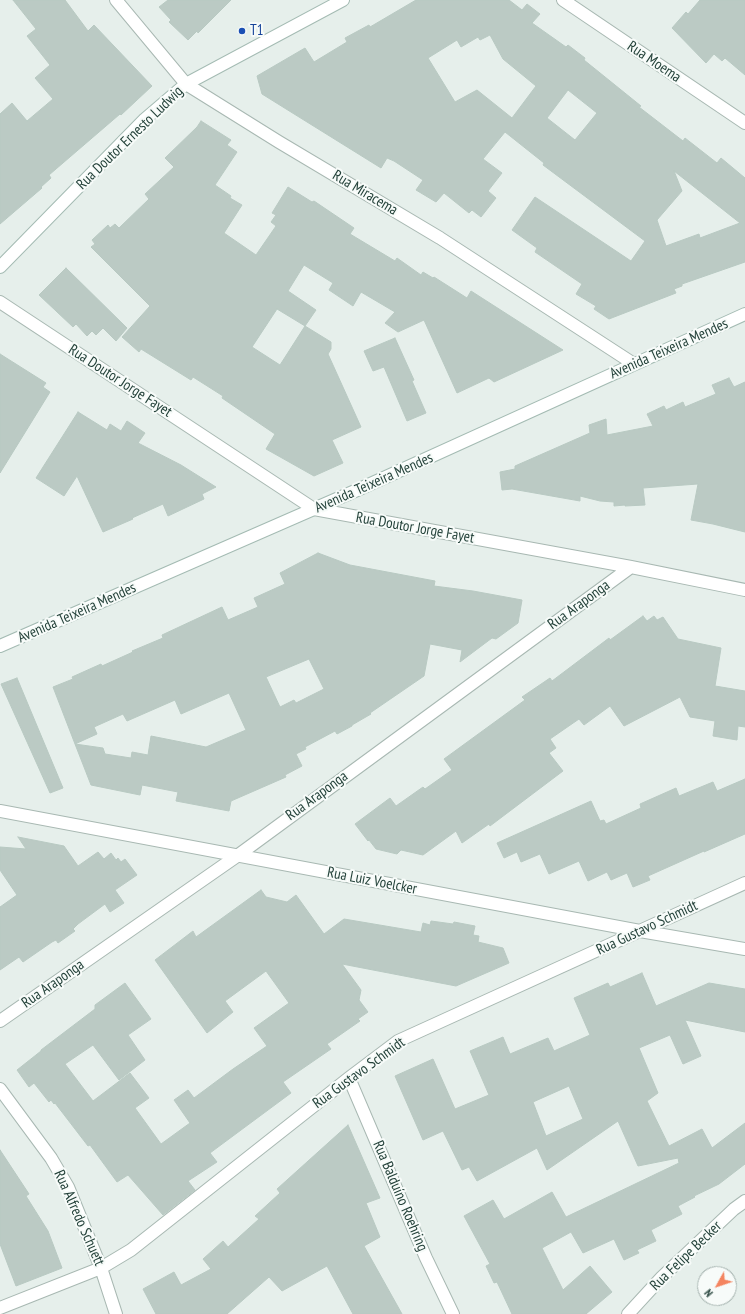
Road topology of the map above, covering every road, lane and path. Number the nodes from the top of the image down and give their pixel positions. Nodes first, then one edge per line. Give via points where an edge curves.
1 (116, 0) edge
2 (343, 0) edge
3 (563, 0) edge
4 (186, 84) junction
5 (745, 123) edge
6 (0, 267) edge
7 (0, 302) edge
8 (745, 314) edge
9 (634, 364) junction
10 (314, 510) junction
11 (631, 566) junction
12 (745, 590) edge
13 (0, 646) edge
14 (0, 811) edge
15 (237, 856) junction
16 (745, 883) edge
17 (640, 931) junction
18 (745, 949) edge
19 (0, 1021) edge
20 (349, 1078) junction
21 (0, 1089) edge
22 (745, 1201) edge
23 (101, 1268) junction
24 (0, 1308) edge
25 (116, 1314) edge
26 (453, 1314) edge
27 (628, 1314) edge

1 - 4 street, Rua Miracema
2 - 4 street, Rua Doutor Ernesto Ludwig
3 - 5 street, Rua Moema
4 - 6 street, Rua Doutor Ernesto Ludwig via 145,119
4 - 9 street, Rua Miracema via 440,238
7 - 10 street, Rua Doutor Jorge Fayet
8 - 9 street, Avenida Teixeira Mendes
9 - 10 street, Avenida Teixeira Mendes
10 - 11 street, Rua Doutor Jorge Fayet
10 - 13 street, Avenida Teixeira Mendes
11 - 12 street, Rua Doutor Jorge Fayet
11 - 15 street, Rua Araponga
14 - 15 street, Rua Luiz Voelcker
15 - 17 street, Rua Luiz Voelcker
15 - 19 street, Rua Araponga
16 - 17 street, Rua Gustavo Schmidt
17 - 18 street, Rua Luiz Voelcker
17 - 20 street, Rua Gustavo Schmidt via 398,1041
20 - 23 street, Rua Gustavo Schmidt via 131,1250
20 - 26 street, Rua Balduíno Roehring via 426,1258
21 - 23 street, Rua Alfredo Schuett via 51,1158 68,1187
22 - 27 street, Rua Felipe Becker via 662,1277
23 - 24 street, Rua Gustavo Schmidt
23 - 25 street, Rua Alfredo Schuett

